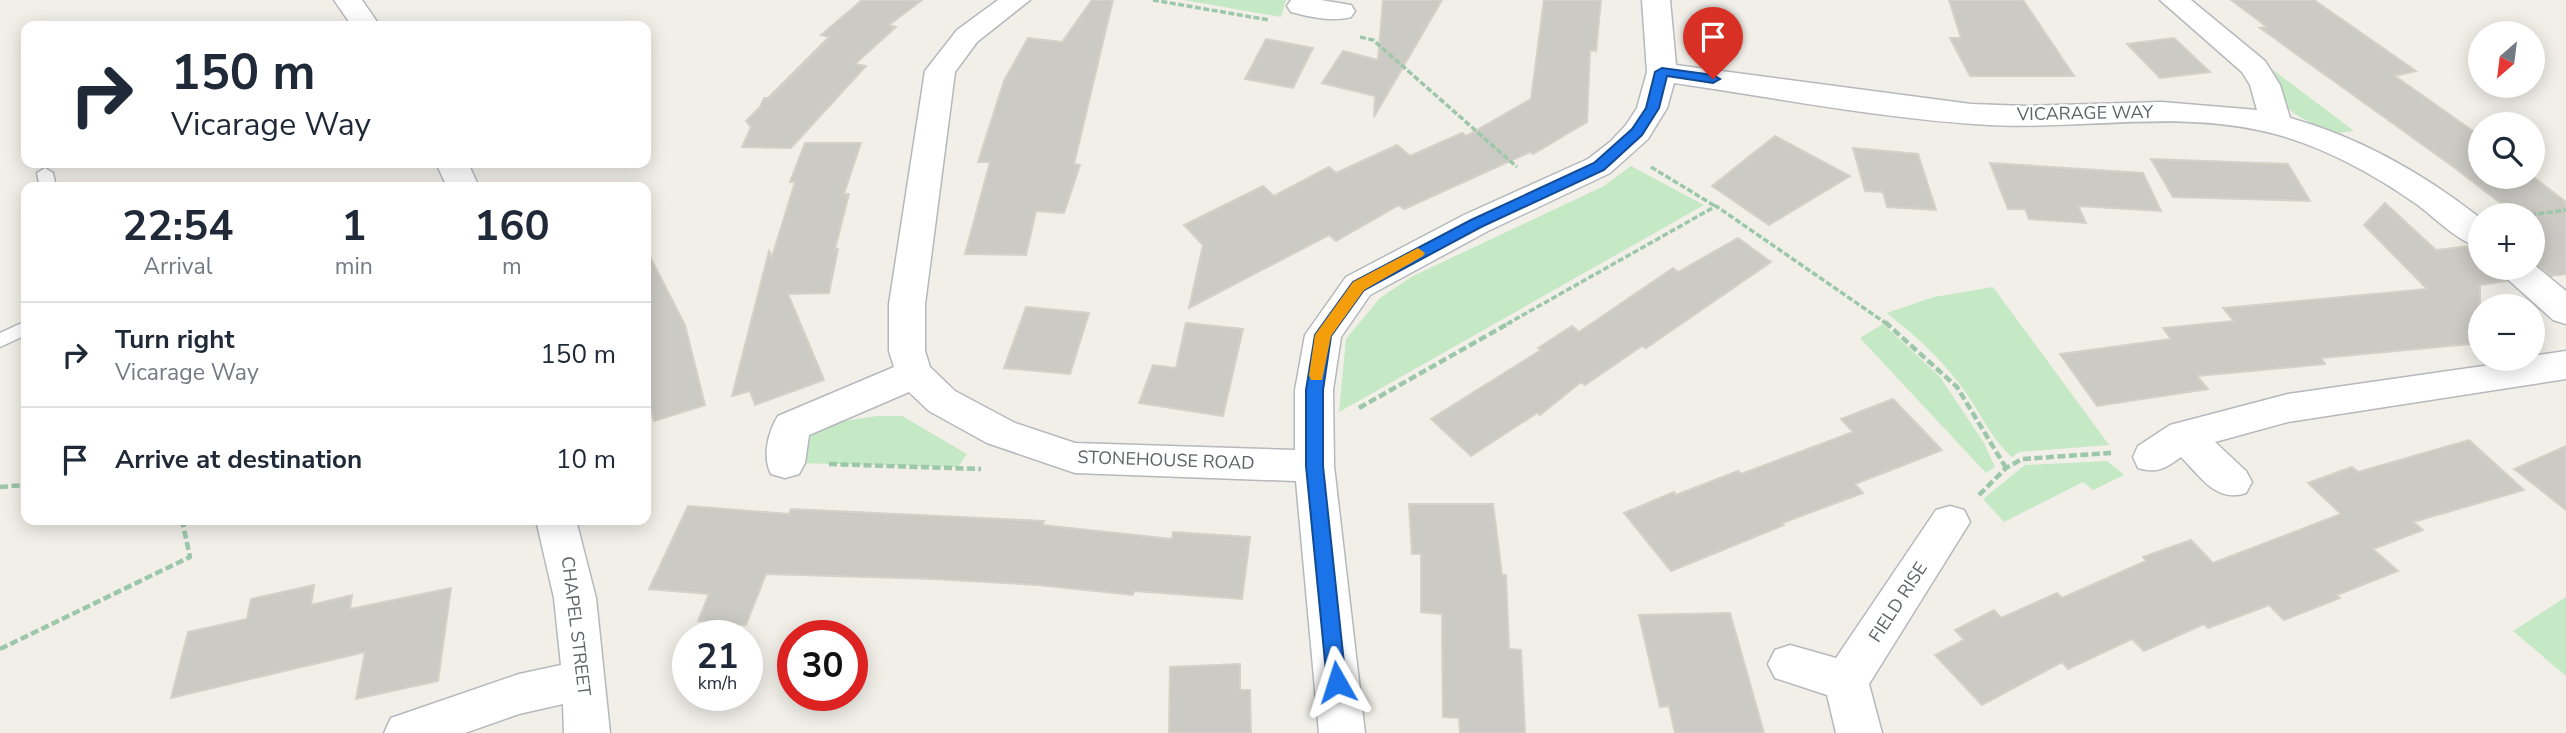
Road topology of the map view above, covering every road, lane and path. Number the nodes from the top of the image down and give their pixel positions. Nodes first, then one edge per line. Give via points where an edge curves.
1 (348, 0) edge
2 (1016, 0) edge
3 (1153, 0) edge
4 (1656, 0) edge
5 (2174, 0) edge
6 (1301, 6) dead end
7 (1341, 14) edge
8 (363, 21) edge
9 (1662, 72) junction
10 (2276, 124) junction
11 (1621, 149) junction
12 (1544, 191) junction
13 (1716, 206) junction
14 (2566, 210) edge
15 (2545, 213) edge
16 (2468, 227) edge
17 (2530, 280) edge
18 (2566, 311) edge
19 (21, 330) edge
20 (0, 341) edge
21 (2566, 365) edge
22 (914, 374) junction
23 (2184, 436) junction
24 (1315, 449) junction
25 (2152, 457) joint
26 (785, 463) joint
27 (2006, 468) junction
28 (986, 469) dead end
29 (2232, 482) dead end
30 (21, 485) edge
31 (0, 487) edge
32 (1950, 522) joint
33 (182, 525) edge
34 (558, 525) edge
35 (0, 649) edge
36 (1790, 664) dead end
37 (584, 680) junction
38 (1846, 681) junction
39 (407, 733) edge
40 (587, 733) edge
41 (1342, 733) edge
42 (1859, 733) edge

1 - 8 street
2 - 22 street via 967,36 940,71 907,304 907,351
3 - 7 path
4 - 9 street
5 - 10 street via 2254,67 2265,85
6 - 7 street
7 - 12 path
9 - 10 street, VICARAGE WAY via 1974,115 2151,112 2226,115
9 - 11 street via 1652,108
10 - 16 street, VICARAGE WAY via 2372,163
11 - 12 street via 1599,166
11 - 13 path
12 - 24 street via 1358,286 1323,335 1314,390
13 - 24 path
13 - 27 path via 1879,317 1957,387
14 - 15 path
17 - 18 street
19 - 20 lane
21 - 23 street via 2288,408
22 - 24 street, STONEHOUSE ROAD via 942,401 1001,433 1075,458
22 - 26 street via 791,426
23 - 25 street
23 - 29 street
24 - 41 street
25 - 27 path via 2112,453 2022,459
26 - 28 path
27 - 32 path
30 - 31 path
32 - 38 street, FIELD RISE
33 - 35 path via 190,557
34 - 37 street, CHAPEL STREET via 569,556
36 - 38 street
37 - 39 street via 519,694
37 - 40 street, CHAPEL STREET
38 - 42 street

